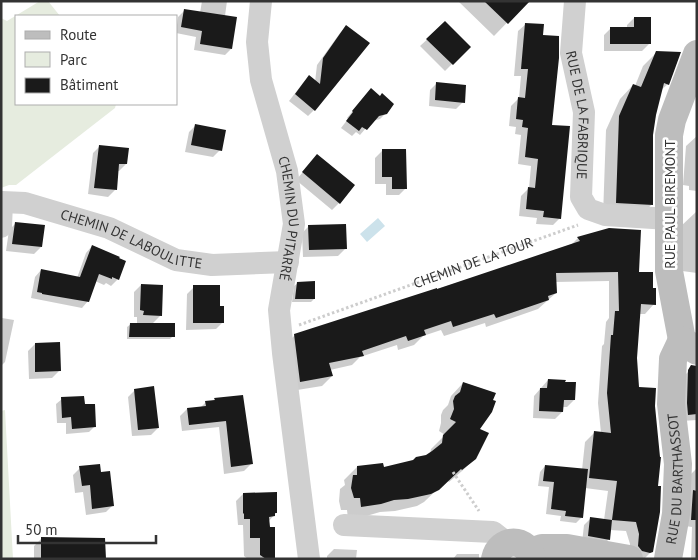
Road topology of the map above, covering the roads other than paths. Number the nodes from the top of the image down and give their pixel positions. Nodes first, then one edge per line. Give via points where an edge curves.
1 (261, 1) edge
2 (575, 1) edge
3 (697, 54) edge
4 (669, 219) junction
5 (1, 227) edge
6 (288, 262) junction
7 (689, 345) edge
8 (344, 525) dead end
9 (512, 549) edge
10 (309, 559) edge
11 (629, 559) edge
12 (668, 559) edge

1 - 6 street, CHEMIN DU PITARRÉ via 257,42 261,80 287,171 294,224
2 - 4 street, RUE DE LA FABRIQUE via 571,53 584,112 581,197 588,209 605,215
3 - 4 street, RUE PAUL BIREMONT via 669,135
4 - 7 street, RUE PAUL BIREMONT via 669,271
5 - 6 street, CHEMIN DE LABOULITTE via 2,202 25,203 109,228 176,260 212,265
6 - 10 street, CHEMIN DU PITARRÉ via 280,310 281,331
7 - 12 street, RUE DU BARTHASSOT via 673,360 671,404 678,464 676,514
8 - 9 street
9 - 11 street via 567,548

